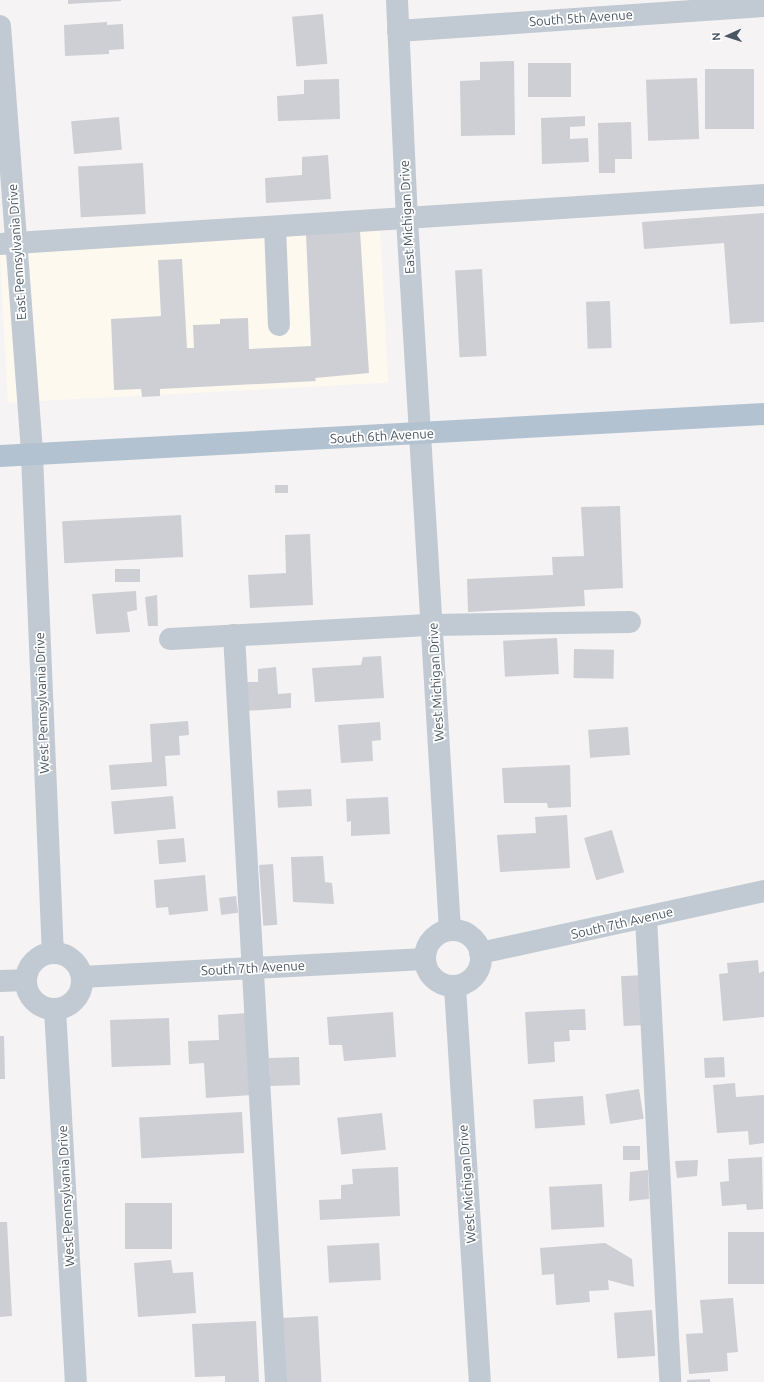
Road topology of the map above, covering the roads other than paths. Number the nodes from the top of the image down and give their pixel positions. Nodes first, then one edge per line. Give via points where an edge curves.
1 (397, 0) edge
2 (764, 6) edge
3 (0, 26) edge
4 (398, 30) junction
5 (764, 195) edge
6 (407, 219) junction
7 (275, 227) junction
8 (8, 243) edge
9 (279, 325) dead end
10 (764, 414) edge
11 (421, 434) junction
12 (32, 455) junction
13 (0, 456) edge
14 (630, 622) dead end
15 (432, 625) junction
16 (234, 635) junction
17 (170, 639) dead end
18 (764, 891) edge
19 (646, 918) junction
20 (450, 930) junction
21 (53, 952) junction
22 (480, 953) junction
23 (425, 959) junction
24 (252, 968) junction
25 (82, 977) junction
26 (25, 980) junction
27 (0, 981) edge
28 (455, 987) junction
29 (55, 1009) junction
30 (76, 1382) edge
31 (276, 1382) edge
32 (480, 1382) edge
33 (670, 1382) edge

1 - 4 street, East Michigan Drive
2 - 4 street, South 5th Avenue
3 - 8 street, East Pennsylvania Drive
4 - 6 street, East Michigan Drive
5 - 6 street
6 - 7 street
6 - 11 street, East Michigan Drive
7 - 8 street
7 - 9 street
8 - 12 street, East Pennsylvania Drive
10 - 11 main road, South 6th Avenue
11 - 12 main road, South 6th Avenue
11 - 15 street, West Michigan Drive
12 - 13 main road, South 6th Avenue
12 - 21 street, West Pennsylvania Drive
14 - 15 street
15 - 16 street
15 - 20 street, West Michigan Drive
16 - 17 street
16 - 24 street
18 - 19 street, South 7th Avenue
19 - 22 street, South 7th Avenue
19 - 33 street
20 - 22 street via 465,932 472,937
20 - 23 street via 443,931 430,941
21 - 25 street via 72,959
21 - 26 street via 37,958 30,964
22 - 28 street via 477,973 471,980
23 - 24 street, South 7th Avenue
23 - 28 street via 432,978
24 - 25 street, South 7th Avenue
24 - 31 street
25 - 29 street via 82,986 75,999 64,1007
26 - 27 street
26 - 29 street via 28,994 37,1004
28 - 32 street, West Michigan Drive
29 - 30 street, West Pennsylvania Drive

